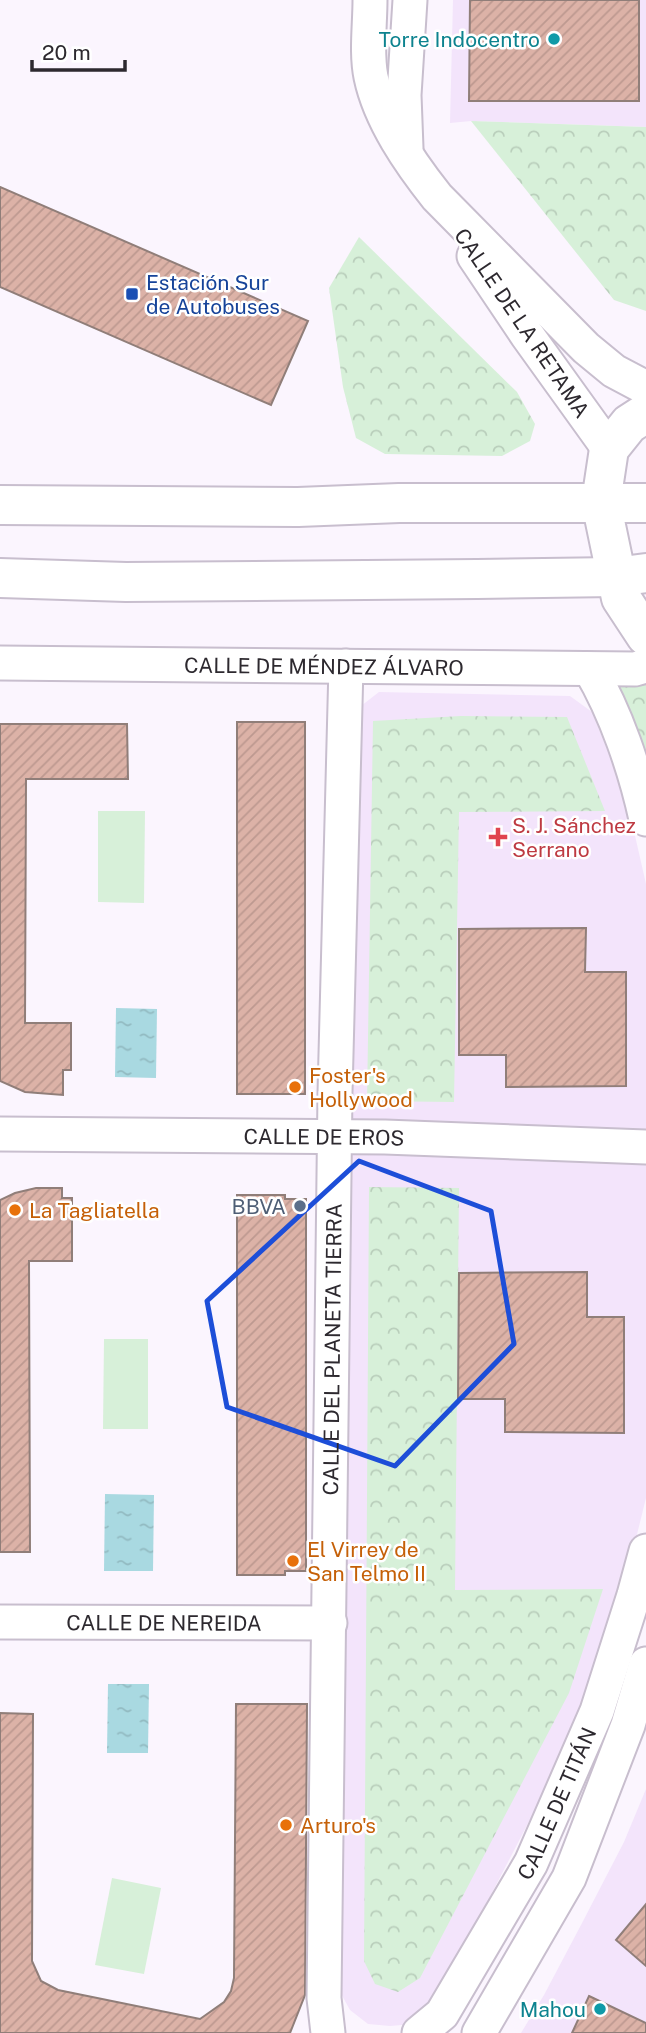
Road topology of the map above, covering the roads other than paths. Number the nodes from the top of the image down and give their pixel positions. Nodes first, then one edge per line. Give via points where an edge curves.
1 (370, 0) edge
2 (410, 0) edge
3 (407, 153) junction
4 (437, 197) junction
5 (646, 388) edge
6 (646, 413) edge
7 (609, 449) junction
8 (601, 502) junction
9 (646, 503) edge
10 (0, 505) edge
11 (631, 575) edge
12 (4, 586) edge
13 (646, 636) edge
14 (0, 663) edge
15 (346, 666) junction
16 (646, 666) edge
17 (590, 668) junction
18 (646, 819) edge
19 (0, 1134) edge
20 (335, 1137) junction
21 (646, 1147) edge
22 (646, 1551) edge
23 (0, 1622) edge
24 (330, 1623) junction
25 (646, 1664) edge
26 (328, 2033) edge
27 (419, 2033) edge
28 (479, 2033) edge

1 - 3 street, CALLE DE LA RETAMA via 370,76 383,113
2 - 3 street via 404,96
3 - 4 street, CALLE DE LA RETAMA
4 - 5 street, CALLE DE LA RETAMA via 586,348 614,371
4 - 7 street, CALLE DE LA RETAMA
6 - 7 main road via 629,424
7 - 8 main road
8 - 9 main road
8 - 10 main road
8 - 11 main road
11 - 12 main road
11 - 13 main road via 621,598
14 - 15 street, CALLE DE MÉNDEZ ÁLVARO
15 - 17 street, CALLE DE MÉNDEZ ÁLVARO
15 - 20 street, CALLE DEL PLANETA TIERRA
16 - 17 street, CALLE DE MÉNDEZ ÁLVARO
17 - 18 street via 605,694
19 - 20 street, CALLE DE EROS
20 - 21 street, CALLE DE EROS
20 - 24 street, CALLE DEL PLANETA TIERRA
22 - 27 street, CALLE DE TITÁN via 597,1711 531,1863 442,2014
23 - 24 street, CALLE DE NEREIDA
24 - 26 street, CALLE DEL PLANETA TIERRA via 324,1998
25 - 28 street, CALLE DE TITÁN via 628,1725 569,1878

